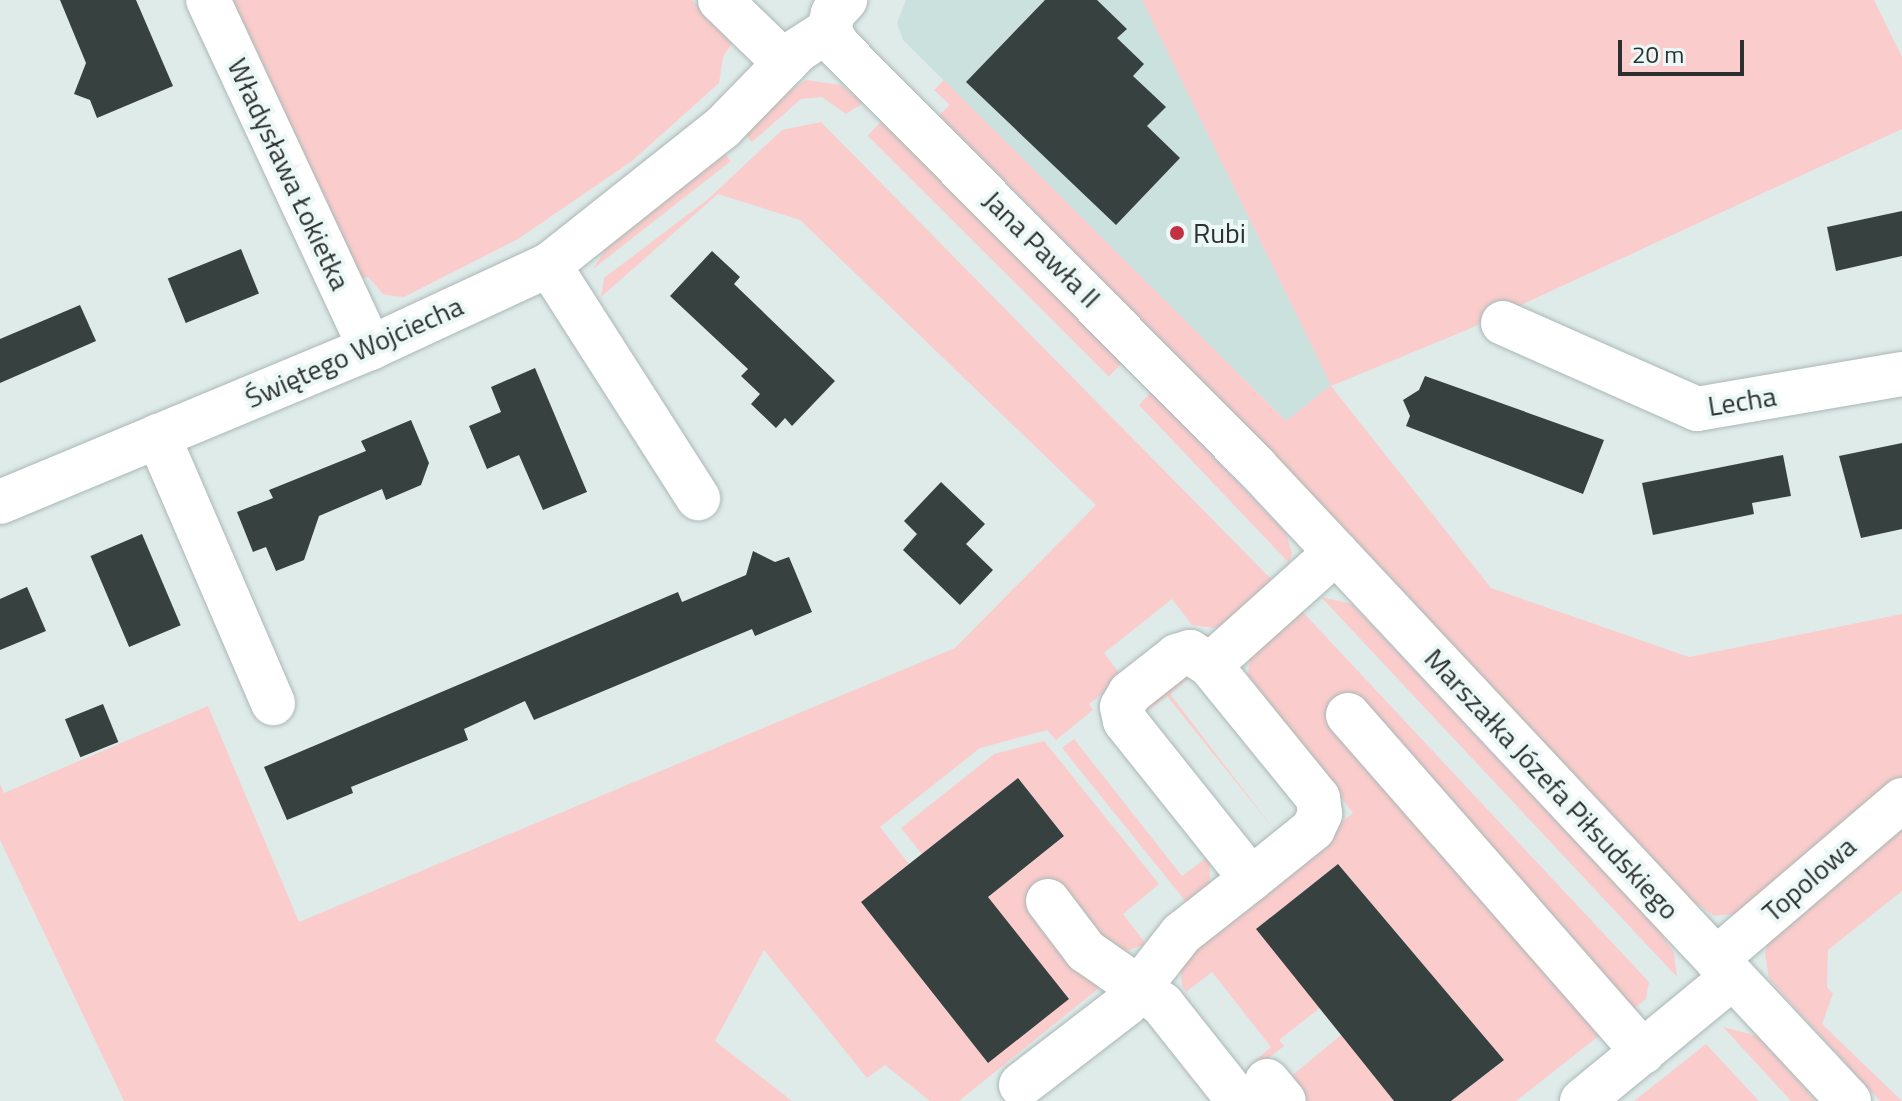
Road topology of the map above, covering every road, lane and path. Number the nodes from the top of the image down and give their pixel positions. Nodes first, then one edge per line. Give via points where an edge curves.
1 (208, 0) edge
2 (720, 0) edge
3 (837, 15) edge
4 (785, 63) junction
5 (549, 265) junction
6 (1503, 323) dead end
7 (370, 348) junction
8 (1902, 374) edge
9 (158, 436) junction
10 (1256, 467) joint
11 (698, 498) dead end
12 (0, 502) edge
13 (1336, 552) junction
14 (1210, 665) junction
15 (273, 703) dead end
16 (1348, 715) dead end
17 (1902, 800) edge
18 (1251, 879) junction
19 (1048, 901) dead end
20 (1725, 968) junction
21 (1143, 987) junction
22 (1643, 1052) junction
23 (1021, 1085) dead end
24 (1263, 1094) edge
25 (1582, 1101) edge
26 (1849, 1101) edge

1 - 7 street, Władysława Łokietka
2 - 4 street
3 - 4 street, Świętego Wojciecha
3 - 10 street, Jana Pawła II via 839,47
4 - 5 street, Świętego Wojciecha via 722,128
5 - 7 street, Świętego Wojciecha
5 - 11 street
6 - 8 street, Lecha via 1697,409
7 - 9 street, Świętego Wojciecha
9 - 12 street, Świętego Wojciecha
9 - 15 street
10 - 13 street, Marszałka Józefa Piłsudskiego
13 - 14 street
13 - 20 street, Marszałka Józefa Piłsudskiego
14 - 18 street via 1318,798 1320,814 1313,829
14 - 18 street via 1190,652 1177,656 1130,693 1122,707 1125,721
16 - 22 street
17 - 20 street, Topolowa
18 - 21 street via 1181,934
19 - 21 street via 1086,951
20 - 22 street, Topolowa
20 - 26 street, Marszałka Józefa Piłsudskiego
21 - 23 street
21 - 24 street
22 - 25 street, Topolowa

